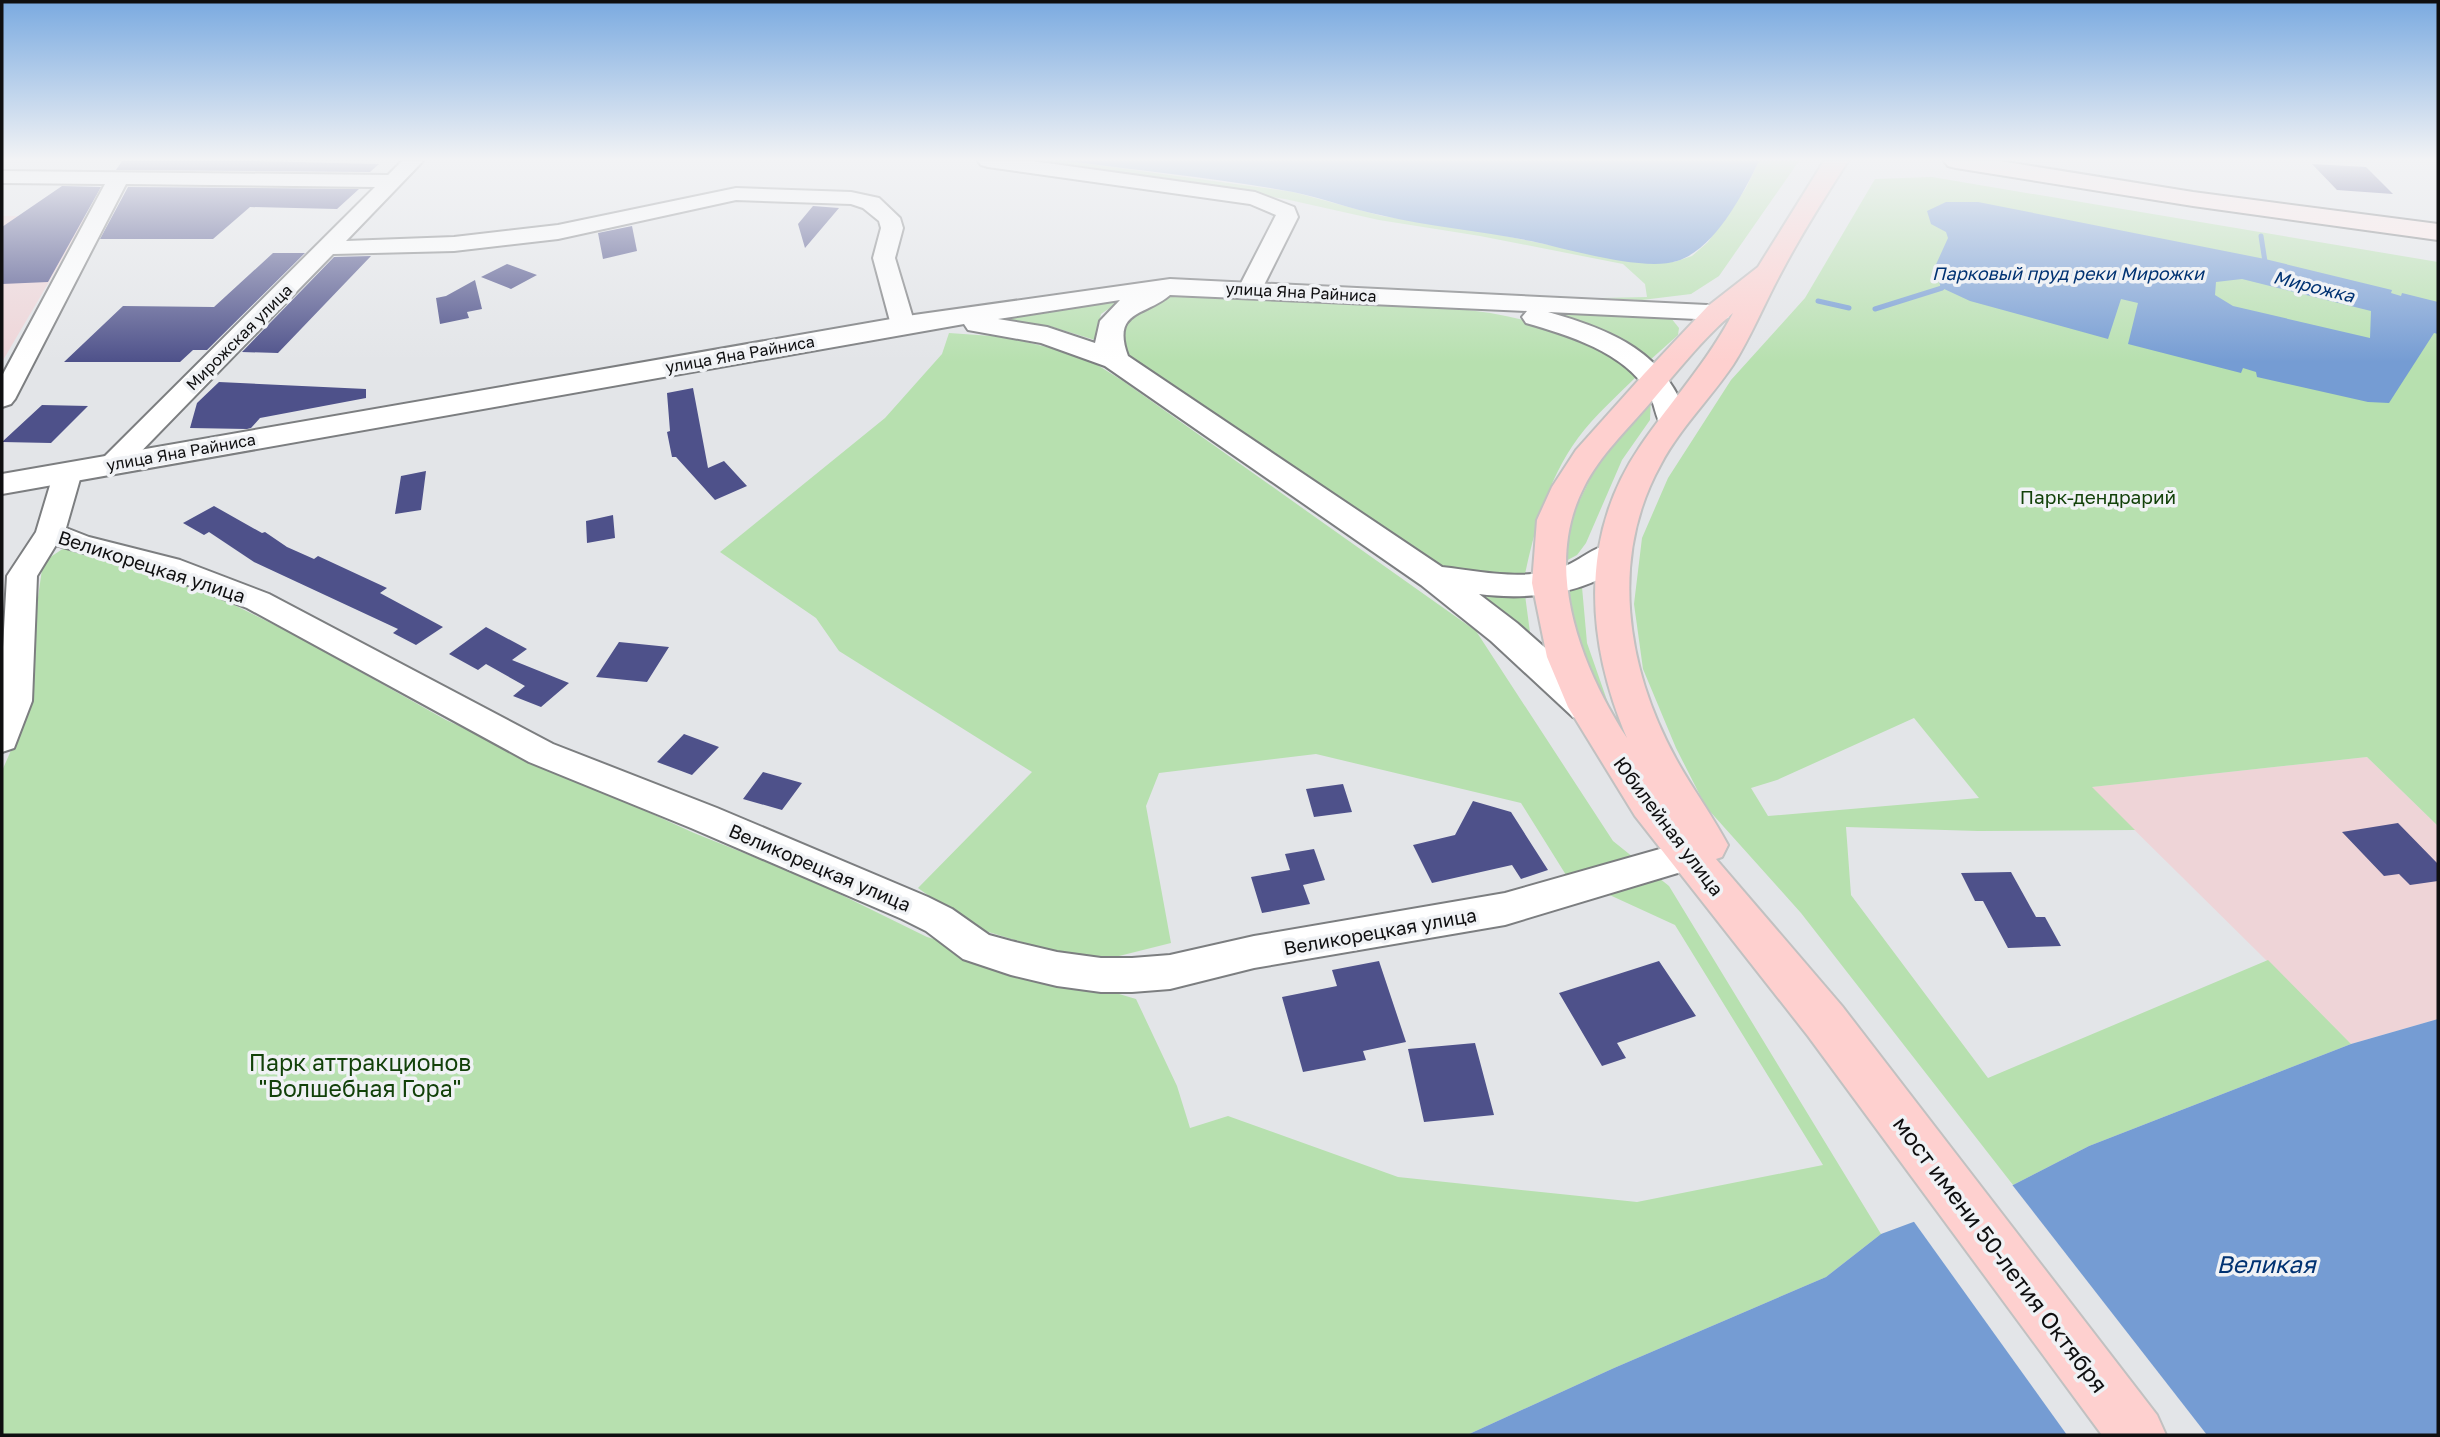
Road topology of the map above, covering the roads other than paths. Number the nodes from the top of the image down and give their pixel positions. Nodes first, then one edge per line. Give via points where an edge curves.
1 (92, 228) edge
2 (347, 228) edge
3 (576, 228) edge
4 (892, 228) edge
5 (1282, 228) edge
6 (1795, 228) edge
7 (2409, 228) edge
8 (2438, 232) edge
9 (327, 248) junction
10 (1768, 272) junction
11 (1170, 287) junction
12 (1250, 289) junction
13 (1483, 302) junction
14 (1718, 312) junction
15 (917, 323) junction
16 (1115, 360) junction
17 (1654, 380) junction
18 (2, 399) edge
19 (1673, 421) junction
20 (114, 463) junction
21 (68, 472) junction
22 (2, 484) edge
23 (50, 532) junction
24 (1611, 554) junction
25 (1433, 577) junction
26 (1549, 583) junction
27 (1587, 707) junction
28 (2, 739) edge
29 (1688, 856) junction
30 (1825, 1021) junction
31 (1865, 1073) joint
32 (2137, 1435) edge

1 - 18 street
2 - 9 street, Мирожская улица
3 - 9 street via 454,244
4 - 15 street via 886,268
5 - 12 street
6 - 10 main road, Юбилейная улица
7 - 8 main road
9 - 20 street, Мирожская улица
10 - 14 main road, Юбилейная улица
10 - 19 main road, Юбилейная улица via 1727,351
11 - 12 street, улица Яна Райниса
11 - 15 street, улица Яна Райниса
11 - 16 street via 1124,309 1109,338
12 - 13 street, улица Яна Райниса
13 - 14 street, улица Яна Райниса
13 - 17 street, улица Яна Райниса via 1590,336 1626,356
14 - 17 main road, Юбилейная улица
15 - 16 street via 1024,330
15 - 20 street, улица Яна Райниса
16 - 25 street
17 - 19 street, улица Яна Райниса via 1666,397
17 - 26 main road, Юбилейная улица via 1587,457 1568,487 1554,520
19 - 24 main road, Юбилейная улица via 1643,467 1620,517
20 - 21 street, улица Яна Райниса
21 - 22 street, улица Яна Райниса
21 - 23 street, Великорецкая улица
23 - 28 street via 22,576 16,701
23 - 29 street, Великорецкая улица via 169,567 258,601 541,753 915,908 977,947 1057,969 1101,975 1170,972 1254,952 1504,909
24 - 26 street via 1575,576
24 - 30 main road, Юбилейная улица via 1613,628 1628,694 1656,761 1699,834
25 - 26 street via 1518,587
25 - 27 street via 1504,632
26 - 27 main road, Юбилейная улица via 1565,657
27 - 29 main road, Юбилейная улица via 1649,805
29 - 30 main road, Юбилейная улица
30 - 31 main road, Юбилейная улица
31 - 32 main road, мост имени 50-летия Октября

